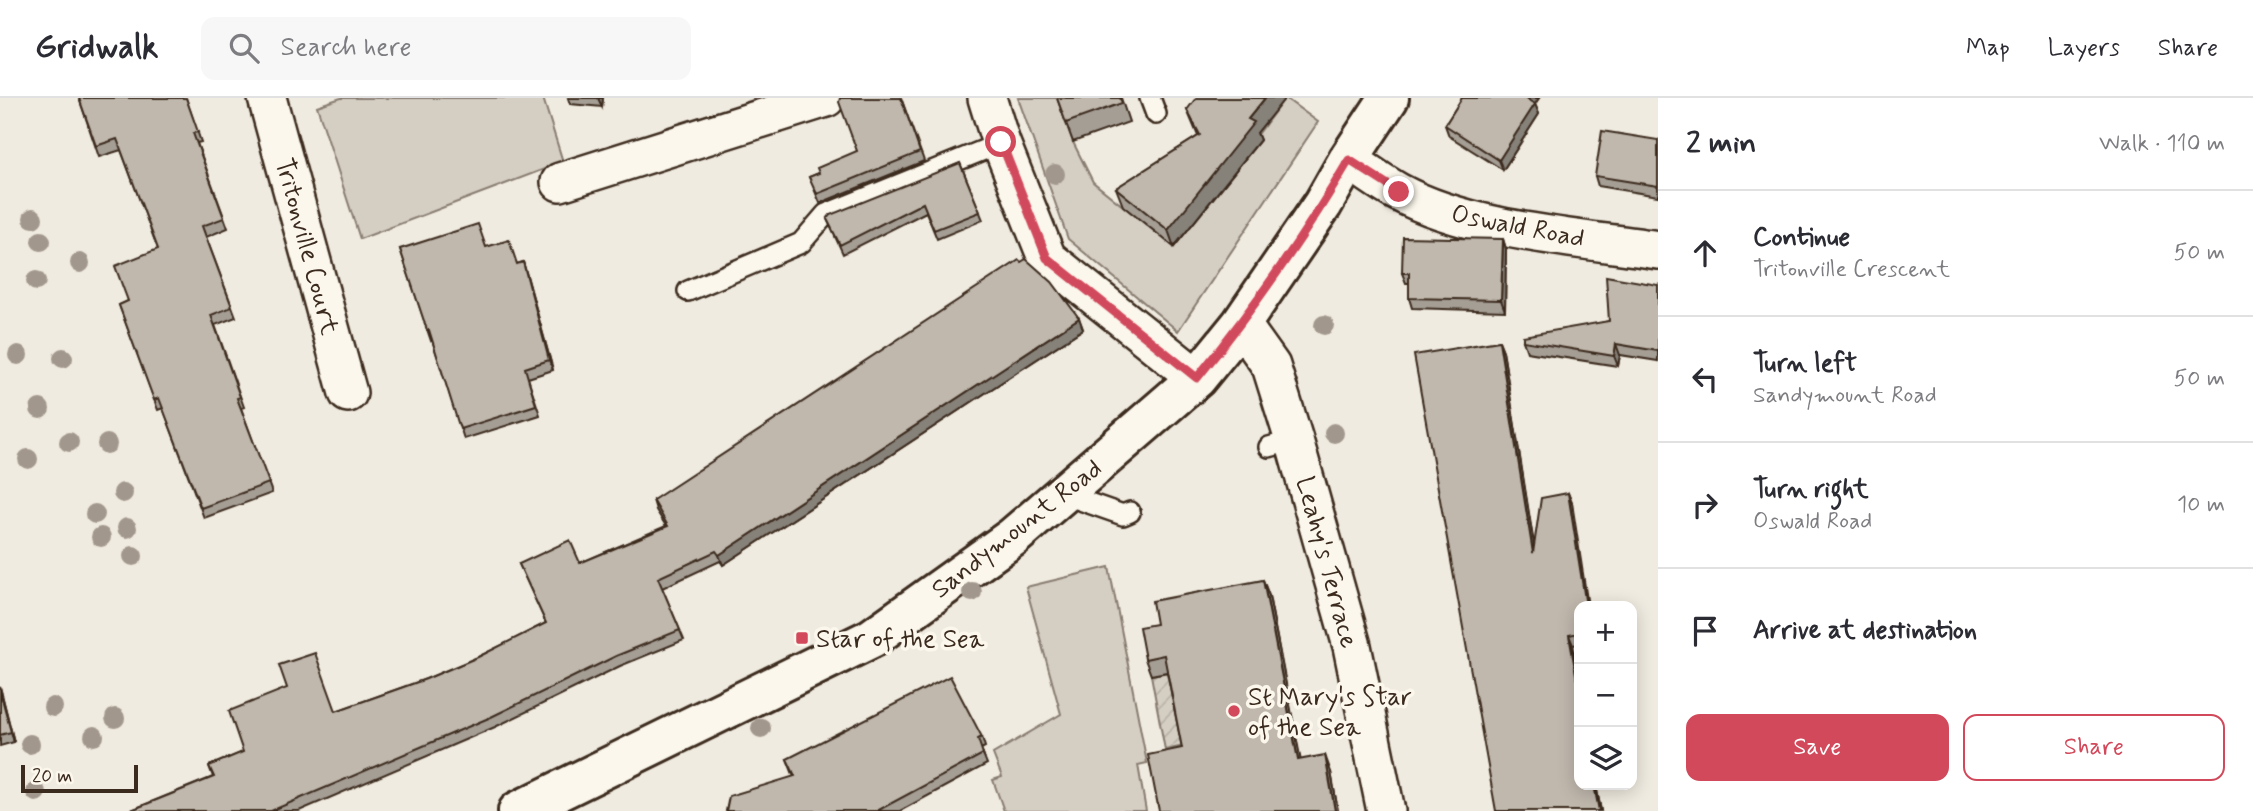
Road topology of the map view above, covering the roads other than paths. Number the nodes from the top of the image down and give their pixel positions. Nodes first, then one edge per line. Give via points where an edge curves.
1 (267, 98) edge
2 (826, 98) edge
3 (987, 98) edge
4 (1389, 98) edge
5 (1001, 142) junction
6 (1349, 160) junction
7 (559, 182) dead end
8 (1658, 250) edge
9 (688, 291) dead end
10 (1241, 324) junction
11 (1197, 378) junction
12 (348, 393) dead end
13 (1063, 494) junction
14 (1130, 512) dead end
15 (518, 811) edge
16 (1386, 811) edge

1 - 12 street, Tritonville Court
2 - 7 street
3 - 5 street
4 - 6 street, Sandymount Road
5 - 9 lane via 826,214 801,243
5 - 11 street via 1047,258
6 - 8 street, Oswald Road via 1399,192 1446,212 1499,226
6 - 10 street, Sandymount Road
10 - 11 street, Sandymount Road
10 - 16 street, Leahy's Terrace via 1270,366 1281,444 1352,646
11 - 13 street, Sandymount Road
13 - 14 lane via 1123,515
13 - 15 street, Sandymount Road via 1013,537 872,638

